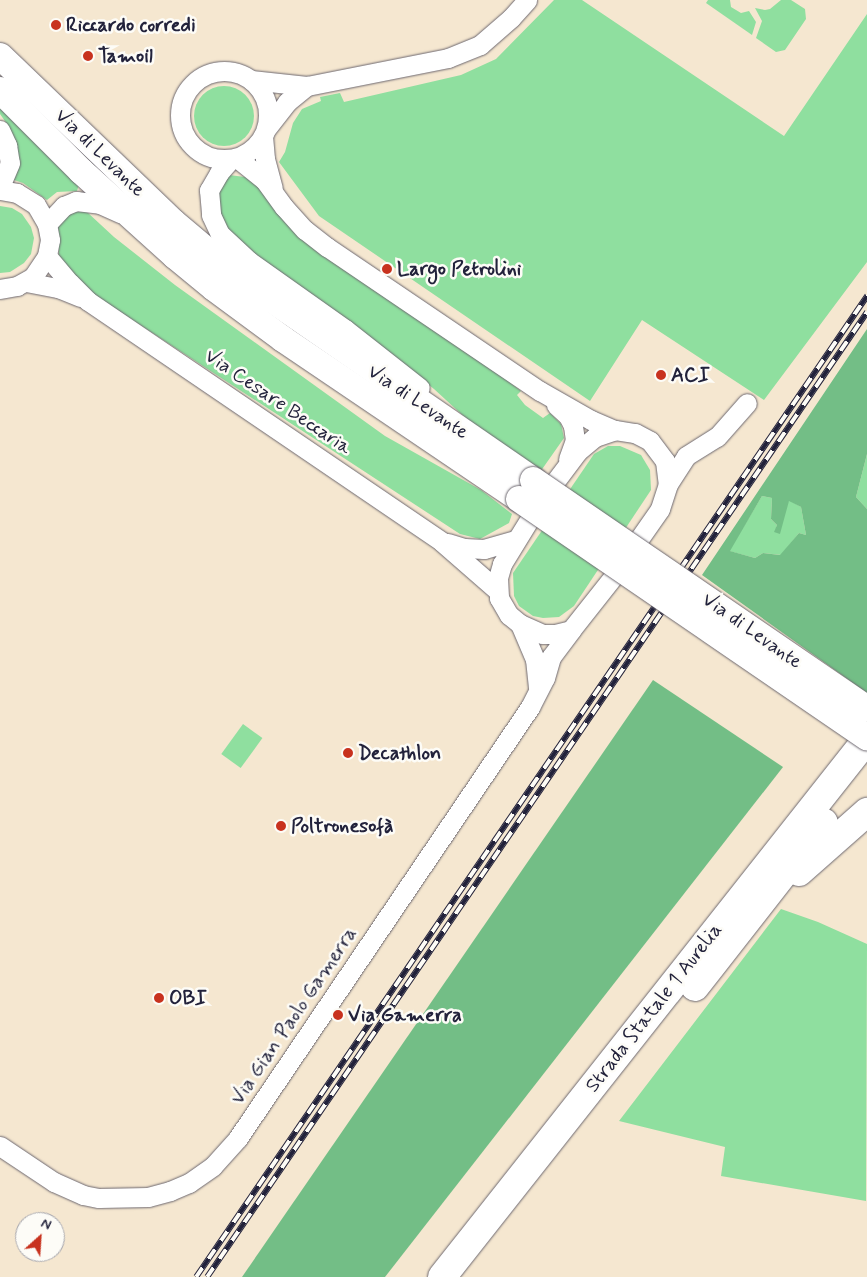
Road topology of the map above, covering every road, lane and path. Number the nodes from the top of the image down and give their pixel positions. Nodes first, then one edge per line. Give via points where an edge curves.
1 (527, 0) edge
2 (0, 56) edge
3 (251, 80) junction
4 (307, 86) junction
5 (0, 90) edge
6 (0, 130) edge
7 (265, 132) junction
8 (234, 159) junction
9 (0, 188) edge
10 (274, 191) junction
11 (47, 224) junction
12 (139, 224) junction
13 (47, 256) junction
14 (26, 282) junction
15 (0, 289) edge
16 (88, 301) junction
17 (540, 391) junction
18 (748, 403) dead end
19 (615, 430) junction
20 (468, 436) junction
21 (660, 453) junction
22 (686, 456) junction
23 (566, 465) junction
24 (668, 484) junction
25 (536, 497) junction
26 (515, 540) junction
27 (442, 542) junction
28 (630, 552) dead end
29 (613, 577) dead end
30 (497, 590) junction
31 (520, 624) junction
32 (571, 630) junction
33 (538, 692) junction
34 (867, 709) edge
35 (867, 738) edge
36 (867, 768) edge
37 (867, 812) edge
38 (760, 905) junction
39 (0, 1146) edge
40 (442, 1277) edge
41 (466, 1277) edge

1 - 4 street via 480,45 448,58
2 - 20 main road, Via di Levante via 207,252 266,298
3 - 4 street
3 - 7 street via 265,99 268,114
3 - 8 street via 230,71 206,75 188,89 180,106 182,130 191,146 219,160
4 - 7 street via 287,102
5 - 12 main road, Via di Levante
6 - 9 street via 8,145 10,163
7 - 8 street via 254,148
7 - 10 street via 265,158
8 - 10 street via 252,168
8 - 20 street via 219,173 209,190 211,216 220,234 249,261 345,329 439,404
9 - 11 street via 27,198 36,205
10 - 17 street via 284,207 327,247
11 - 12 street via 64,206 82,201 100,204
11 - 13 street via 50,240
12 - 25 main road, Via di Levante via 175,256 283,339
13 - 14 street via 39,270
13 - 16 street, Via Cesare Beccaria
14 - 15 street
14 - 16 street, Via Cesare Beccaria via 58,288
16 - 27 street, Via Cesare Beccaria
17 - 19 street
17 - 23 street via 568,416 573,426 575,440
18 - 22 street via 717,437
19 - 21 street via 636,432
19 - 23 street via 587,442
20 - 25 main road, Via di Levante
21 - 22 street
21 - 24 street via 665,461
22 - 24 street
23 - 25 street
24 - 28 street via 660,509
25 - 26 street
25 - 34 main road, Via di Levante, bridge
25 - 35 main road, Via di Levante, bridge
26 - 27 street, Via Cesare Beccaria via 484,549
26 - 30 street via 502,564
27 - 30 street, Via Cesare Beccaria
29 - 32 street, Via Gian Paolo Gamerra
30 - 31 street via 509,615
31 - 32 street via 550,635
31 - 33 street via 535,659
32 - 33 street, Via Gian Paolo Gamerra via 551,657
33 - 39 street, Via Gian Paolo Gamerra via 238,1138 213,1166 189,1183 170,1191 148,1197 106,1199 83,1195 54,1182
35 - 40 highway, Strada Statale 1 Aurelia
36 - 38 highway, Strada Statale 1 Aurelia
37 - 38 highway
38 - 41 highway, Strada Statale 1 Aurelia

